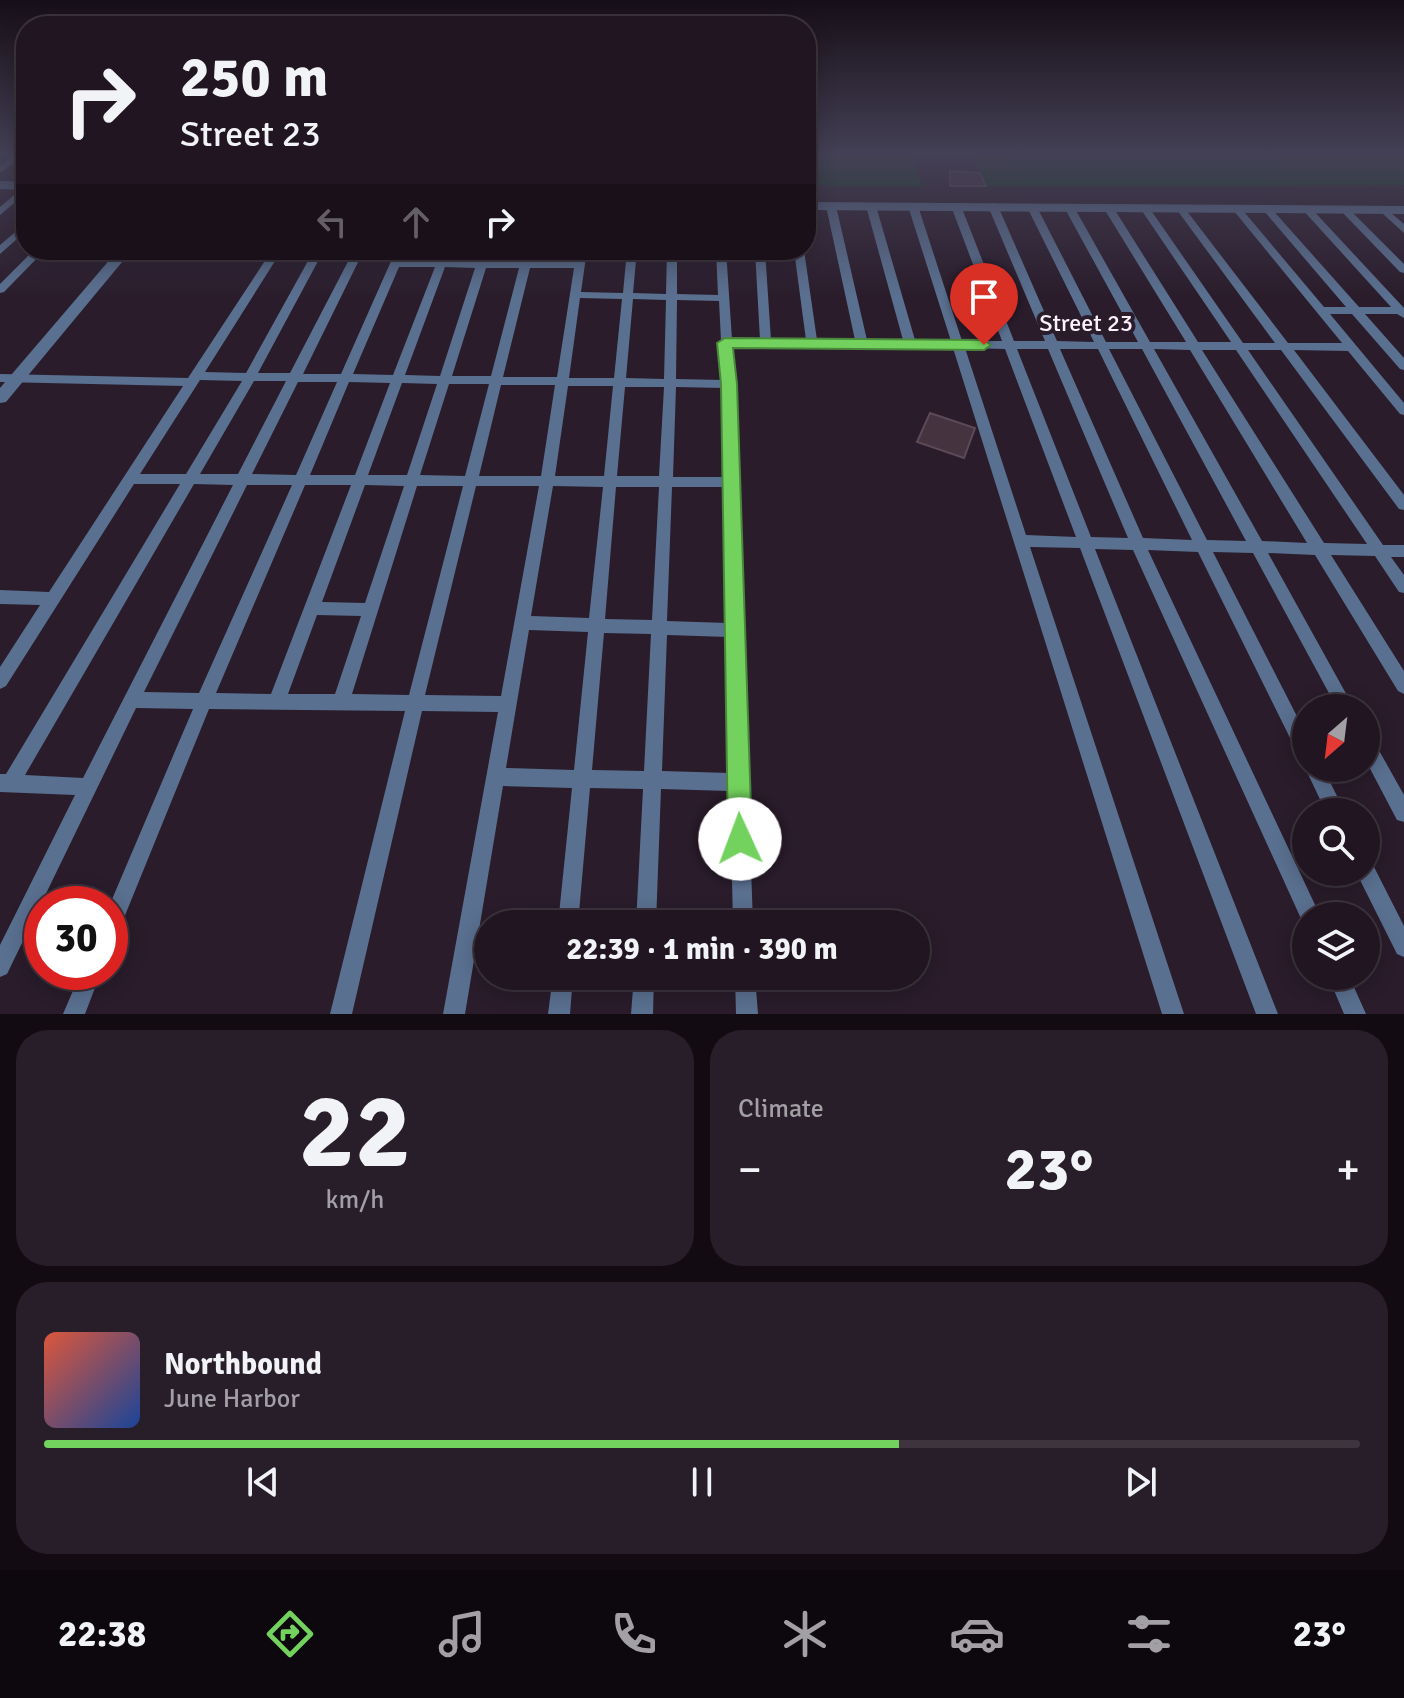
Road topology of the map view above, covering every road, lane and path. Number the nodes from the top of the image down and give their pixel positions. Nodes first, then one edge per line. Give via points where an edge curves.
1 (816, 206) edge
2 (831, 206) junction
3 (871, 206) junction
4 (913, 206) junction
5 (956, 206) junction
6 (993, 206) junction
7 (1032, 207) junction
8 (1069, 207) junction
9 (1108, 207) junction
10 (1145, 208) junction
11 (1180, 208) junction
12 (1237, 209) junction
13 (1267, 209) junction
14 (1307, 209) junction
15 (1345, 210) junction
16 (1384, 210) junction
17 (1404, 210) edge
18 (1404, 230) edge
19 (16, 236) edge
20 (0, 251) edge
21 (30, 260) edge
22 (116, 260) edge
23 (271, 260) edge
24 (314, 260) edge
25 (354, 260) edge
26 (398, 260) edge
27 (417, 260) edge
28 (465, 260) edge
29 (482, 260) edge
30 (527, 260) edge
31 (580, 260) edge
32 (631, 260) edge
33 (672, 260) edge
34 (721, 260) edge
35 (761, 260) edge
36 (800, 260) edge
37 (441, 264) junction
38 (1404, 270) edge
39 (0, 290) edge
40 (575, 295) junction
41 (629, 296) junction
42 (672, 297) junction
43 (723, 298) junction
44 (1321, 310) junction
45 (1356, 311) junction
46 (1403, 312) edge
47 (725, 343) junction
48 (766, 344) junction
49 (812, 344) junction
50 (862, 344) junction
51 (910, 344) junction
52 (958, 345) junction
53 (1010, 345) junction
54 (1051, 345) junction
55 (1102, 345) junction
56 (1146, 346) junction
57 (1193, 346) junction
58 (1240, 346) junction
59 (1285, 347) junction
60 (1351, 347) junction
61 (1404, 366) edge
62 (250, 377) junction
63 (296, 378) junction
64 (344, 378) junction
65 (8, 379) edge
66 (194, 379) junction
67 (397, 379) junction
68 (444, 380) junction
69 (497, 381) junction
70 (562, 382) junction
71 (620, 383) junction
72 (670, 383) junction
73 (729, 384) junction
74 (0, 398) edge
75 (1404, 411) edge
76 (245, 478) junction
77 (131, 479) junction
78 (187, 479) junction
79 (300, 479) junction
80 (359, 480) junction
81 (411, 481) junction
82 (473, 481) junction
83 (611, 481) junction
84 (665, 481) junction
85 (547, 482) junction
86 (730, 482) junction
87 (1404, 505) edge
88 (1021, 541) junction
89 (1086, 543) junction
90 (1138, 544) junction
91 (1202, 546) junction
92 (1257, 547) junction
93 (1319, 549) junction
94 (1379, 551) junction
95 (1404, 551) edge
96 (1404, 587) edge
97 (0, 597) edge
98 (53, 599) junction
99 (311, 608) junction
100 (371, 610) junction
101 (522, 623) junction
102 (597, 624) junction
103 (659, 626) junction
104 (734, 630) junction
105 (0, 681) edge
106 (1404, 686) edge
107 (1338, 694) edge
108 (205, 699) junction
109 (131, 700) junction
110 (277, 700) junction
111 (341, 702) junction
112 (415, 703) junction
113 (508, 704) junction
114 (1292, 724) edge
115 (1380, 769) edge
116 (496, 777) junction
117 (582, 778) junction
118 (652, 779) junction
119 (738, 782) junction
120 (5, 783) edge
121 (88, 787) junction
122 (1404, 813) edge
123 (127, 886) edge
124 (1373, 886) edge
125 (1304, 902) edge
126 (569, 910) edge
127 (647, 910) edge
128 (743, 910) edge
129 (1404, 947) edge
130 (0, 967) edge
131 (84, 990) edge
132 (562, 990) edge
133 (643, 990) edge
134 (746, 990) edge
135 (1344, 990) edge
136 (74, 1014) edge
137 (341, 1014) edge
138 (454, 1014) edge
139 (559, 1014) edge
140 (642, 1014) edge
141 (747, 1014) edge
142 (1173, 1014) edge
143 (1267, 1014) edge
144 (1355, 1014) edge

1 - 2 street
2 - 3 street
2 - 50 street
3 - 4 street
3 - 51 street
4 - 5 street
4 - 52 street
5 - 6 street
5 - 53 street
6 - 7 street
6 - 54 street
7 - 8 street
7 - 55 street
8 - 9 street
8 - 56 street
9 - 10 street
9 - 57 street
10 - 11 street
10 - 58 street
11 - 12 street
11 - 59 street
12 - 13 street
12 - 44 street
13 - 14 street
13 - 45 street
14 - 15 street
14 - 46 street
15 - 16 street
15 - 38 street
16 - 17 street
16 - 18 street
19 - 20 street
21 - 39 street
22 - 65 street
23 - 66 street
24 - 62 street
25 - 63 street
26 - 64 street
27 - 37 street
28 - 37 street
29 - 68 street
30 - 69 street
31 - 40 street
32 - 41 street
33 - 42 street
34 - 43 street
35 - 48 street
36 - 49 street
37 - 67 street
40 - 41 street
40 - 70 street
41 - 42 street
41 - 71 street
42 - 43 street
42 - 72 street
43 - 47 street
44 - 45 street
44 - 60 street
45 - 46 street
45 - 61 street
47 - 48 street, Street 23
47 - 73 street
48 - 49 street, Street 23
49 - 50 street, Street 23
50 - 51 street, Street 23
51 - 52 street, Street 23
52 - 53 street, Street 23
52 - 88 street
53 - 54 street, Street 23
53 - 89 street
54 - 55 street, Street 23
54 - 90 street
55 - 56 street, Street 23
55 - 91 street
56 - 57 street, Street 23
56 - 92 street
57 - 58 street, Street 23
57 - 93 street
58 - 59 street, Street 23
58 - 94 street
59 - 60 street, Street 23
59 - 87 street
60 - 75 street
62 - 63 street
62 - 66 street
62 - 78 street
63 - 64 street
63 - 76 street
64 - 67 street
64 - 79 street
65 - 66 street
65 - 74 street
66 - 77 street
67 - 68 street
67 - 80 street
68 - 69 street
68 - 81 street
69 - 70 street
69 - 82 street
70 - 71 street
70 - 85 street
71 - 72 street
71 - 83 street
72 - 73 street
72 - 84 street
73 - 86 street
76 - 78 street
76 - 79 street
76 - 109 street
77 - 78 street
77 - 98 street
78 - 120 street
79 - 80 street
79 - 108 street
80 - 81 street
80 - 99 street
81 - 82 street
81 - 100 street
82 - 85 street
82 - 112 street
83 - 84 street
83 - 85 street
83 - 102 street
84 - 86 street
84 - 103 street
85 - 101 street
86 - 104 street
88 - 89 street
88 - 142 street
89 - 90 street
89 - 143 street
90 - 91 street
90 - 125 street
91 - 92 street
91 - 114 street
92 - 93 street
92 - 107 street
93 - 94 street
93 - 106 street
94 - 95 street
94 - 96 street
97 - 98 street
98 - 105 street
99 - 100 street
99 - 110 street
100 - 111 street
101 - 102 street
101 - 113 street
102 - 103 street
102 - 117 street
103 - 104 street
103 - 118 street
104 - 119 street
108 - 109 street
108 - 110 street
108 - 123 street
109 - 121 street
110 - 111 street
111 - 112 street
112 - 113 street
112 - 137 street
113 - 116 street
115 - 122 street
116 - 117 street
116 - 138 street
117 - 118 street
117 - 126 street
118 - 119 street
118 - 127 street
119 - 128 street
120 - 121 street
121 - 130 street
124 - 129 street
131 - 136 street
132 - 139 street
133 - 140 street
134 - 141 street
135 - 144 street

